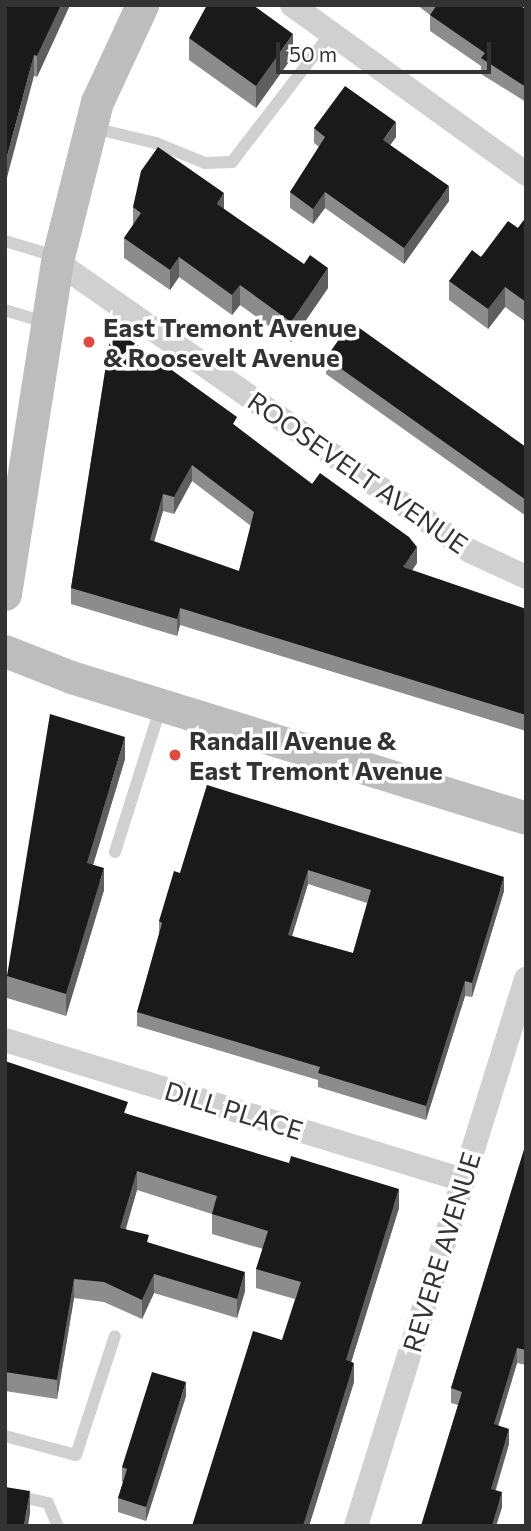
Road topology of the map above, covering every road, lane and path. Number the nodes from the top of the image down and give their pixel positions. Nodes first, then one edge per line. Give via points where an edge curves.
1 (142, 5) edge
2 (292, 5) edge
3 (331, 33) junction
4 (90, 127) junction
5 (526, 174) edge
6 (5, 241) edge
7 (58, 260) junction
8 (5, 310) edge
9 (48, 323) junction
10 (14, 482) edge
11 (526, 578) edge
12 (5, 594) edge
13 (5, 651) edge
14 (161, 706) junction
15 (526, 818) edge
16 (115, 852) dead end
17 (526, 979) edge
18 (5, 1040) edge
19 (463, 1181) junction
20 (115, 1336) dead end
21 (5, 1436) edge
22 (5, 1493) edge
23 (58, 1526) edge
24 (356, 1526) edge

1 - 4 main road via 118,51
2 - 3 street
3 - 4 lane via 232,162 205,163
3 - 5 street
4 - 7 main road
6 - 7 lane
7 - 9 main road
7 - 11 street, ROOSEVELT AVENUE via 470,551
8 - 9 lane
9 - 10 main road
10 - 12 main road
13 - 14 main road
14 - 15 main road
14 - 16 lane
17 - 19 street, REVERE AVENUE
18 - 19 street, DILL PLACE
19 - 24 street, REVERE AVENUE
20 - 21 lane via 76,1455
22 - 23 lane via 48,1503

